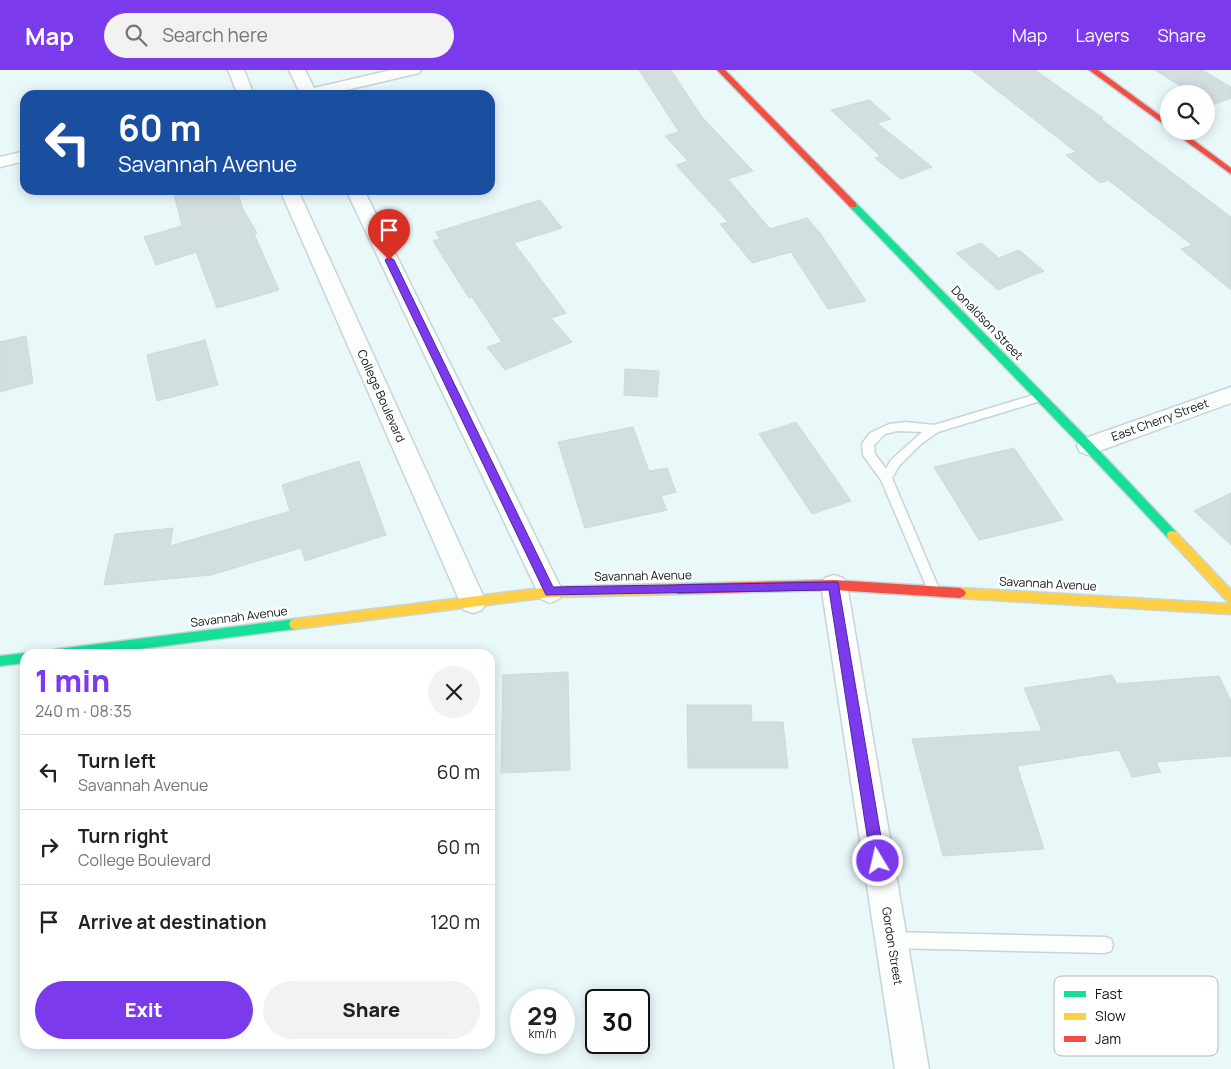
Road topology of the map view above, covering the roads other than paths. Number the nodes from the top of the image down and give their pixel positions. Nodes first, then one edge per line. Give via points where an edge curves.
1 (236, 70) edge
2 (297, 70) edge
3 (412, 70) edge
4 (721, 70) edge
5 (1093, 70) edge
6 (244, 90) edge
7 (305, 90) edge
8 (328, 90) edge
9 (1160, 119) edge
10 (1188, 140) edge
11 (20, 157) edge
12 (0, 162) edge
13 (1231, 172) edge
14 (291, 195) edge
15 (357, 195) edge
16 (1231, 395) edge
17 (1040, 397) junction
18 (934, 429) junction
19 (1088, 446) junction
20 (886, 478) junction
21 (834, 585) junction
22 (934, 591) junction
23 (550, 592) junction
24 (1231, 598) edge
25 (473, 602) junction
26 (1231, 609) edge
27 (98, 649) edge
28 (20, 659) edge
29 (0, 661) edge
30 (891, 940) junction
31 (1105, 945) dead end
32 (912, 1069) edge

1 - 6 street
2 - 7 street
3 - 8 street
4 - 17 street, Donaldson Street
5 - 9 street
10 - 13 street
11 - 12 street
14 - 25 street, College Boulevard
15 - 23 street
16 - 19 street, East Cherry Street
17 - 18 lane
17 - 19 street, Donaldson Street
18 - 20 lane via 894,462
18 - 20 lane via 898,426 874,435 868,444 870,455
19 - 24 street, Donaldson Street
20 - 22 lane
21 - 22 street, Savannah Avenue
21 - 23 street, Savannah Avenue
21 - 30 street, Gordon Street
22 - 26 street, Savannah Avenue
23 - 25 street, Savannah Avenue
25 - 27 street, Savannah Avenue
28 - 29 street
30 - 31 lane
30 - 32 street, Gordon Street

